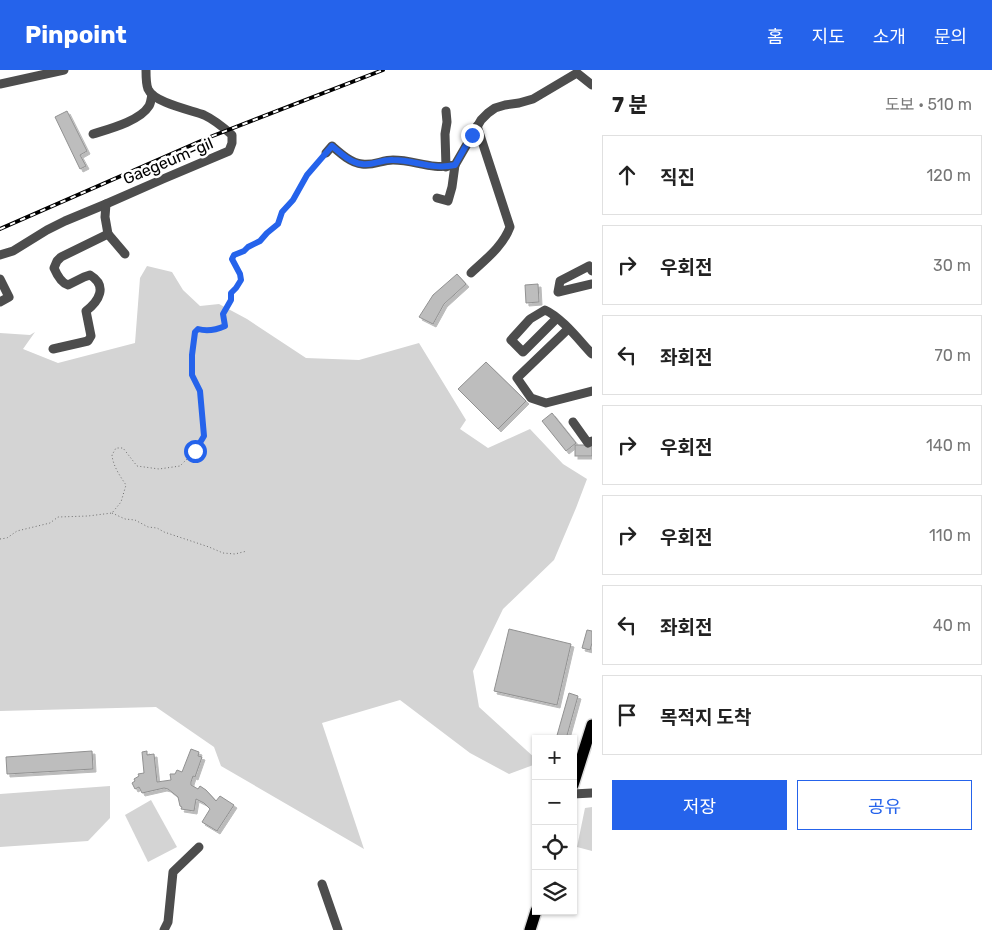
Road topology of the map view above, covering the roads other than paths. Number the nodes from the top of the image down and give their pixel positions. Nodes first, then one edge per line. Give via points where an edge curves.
1 (64, 70) edge
2 (146, 70) edge
3 (0, 84) edge
4 (592, 85) edge
5 (152, 94) junction
6 (446, 111) dead end
7 (477, 126) junction
8 (93, 134) dead end
9 (326, 153) road end
10 (450, 166) junction
11 (437, 198) dead end
12 (106, 204) junction
13 (108, 234) junction
14 (125, 254) dead end
15 (0, 255) edge
16 (592, 271) edge
17 (471, 273) dead end
18 (0, 278) edge
19 (592, 284) edge
20 (0, 302) edge
21 (557, 318) junction
22 (568, 329) junction
23 (53, 349) dead end
24 (592, 354) edge
25 (592, 391) edge
26 (573, 422) dead end
27 (592, 441) edge
28 (592, 725) edge
29 (575, 780) edge
30 (592, 793) edge
31 (577, 794) edge
32 (199, 848) dead end
33 (322, 884) dead end
34 (535, 915) edge
35 (164, 930) edge
36 (338, 930) edge
37 (530, 930) edge

1 - 3 street
2 - 5 street via 148,89
4 - 7 street via 576,73 533,99 495,108
5 - 8 street via 143,113
5 - 12 street, Gaegeum-gil via 217,122 232,135 229,151
6 - 10 street via 445,134
7 - 10 street
7 - 17 street via 510,227 495,251
9 - 10 street via 332,146 362,164 395,160
10 - 11 street via 452,187 448,201
12 - 13 street
12 - 15 street, Gaegeum-gil
13 - 14 street
13 - 23 street via 61,257 55,264 54,268 64,284 90,276 101,288 97,300 86,311 91,336 88,341
16 - 19 street via 589,266 560,281 558,292
18 - 20 street via 9,297
21 - 21 street via 544,310 530,319 511,340 523,352
21 - 22 street
22 - 24 street
22 - 25 street via 517,378 531,398 546,402
26 - 27 street via 588,443
28 - 29 main road
30 - 31 street
32 - 35 street via 173,872 168,922
33 - 36 street
34 - 37 main road

